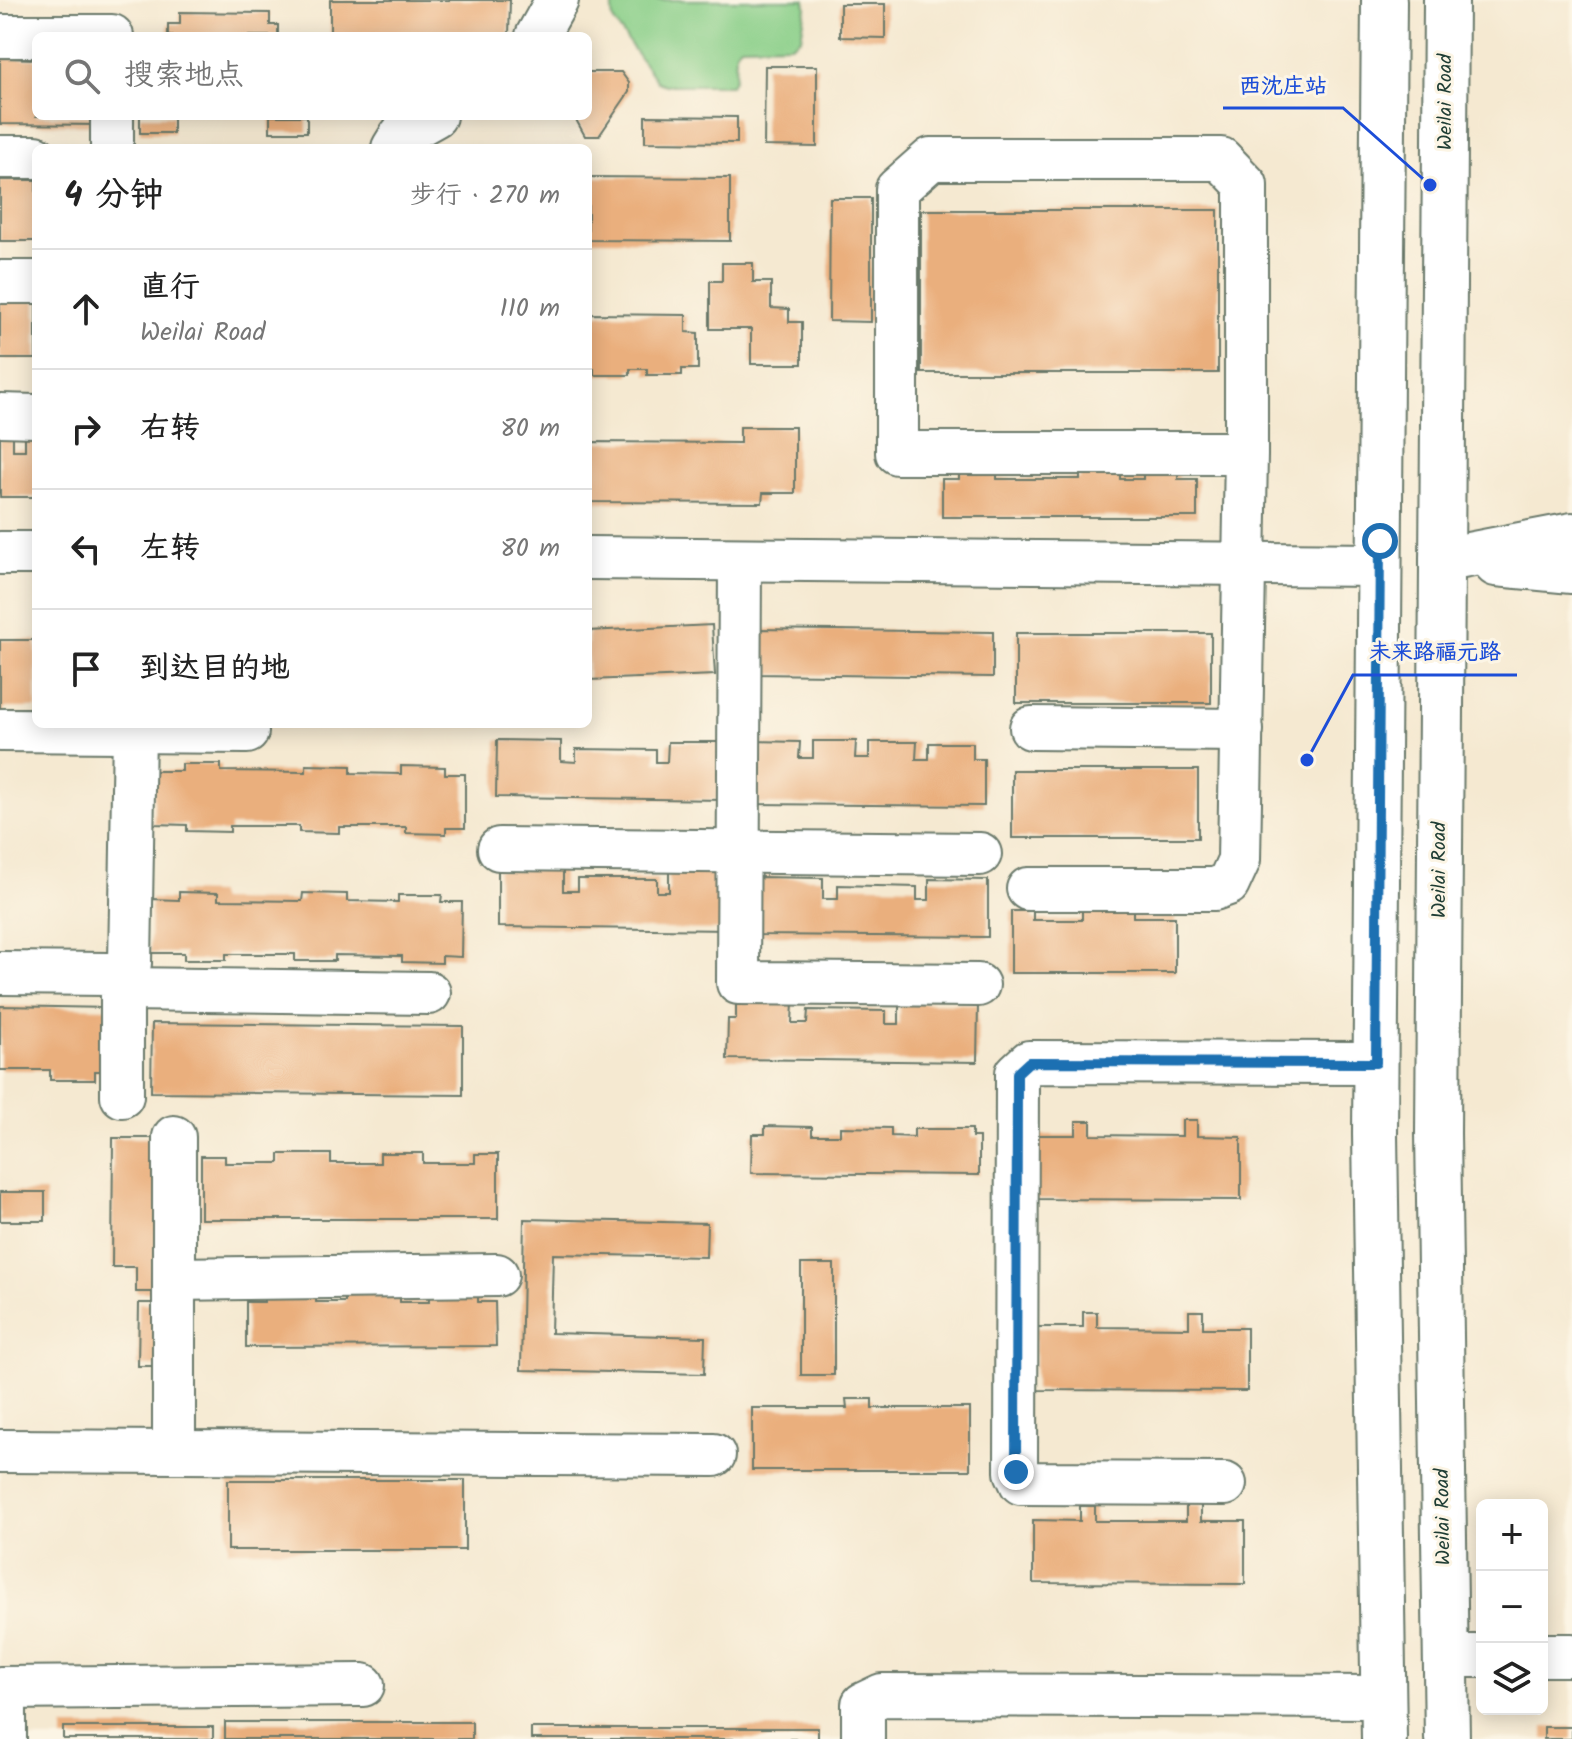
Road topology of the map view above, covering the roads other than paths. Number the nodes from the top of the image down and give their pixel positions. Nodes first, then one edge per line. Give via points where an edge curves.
1 (557, 0) edge
2 (1384, 0) edge
3 (1446, 0) edge
4 (539, 32) edge
5 (0, 36) edge
6 (32, 36) edge
7 (112, 120) edge
8 (428, 120) edge
9 (112, 144) edge
10 (395, 144) edge
11 (0, 157) edge
12 (32, 157) edge
13 (0, 282) edge
14 (32, 282) edge
15 (0, 415) edge
16 (32, 416) edge
17 (1246, 453) junction
18 (1572, 535) edge
19 (0, 553) edge
20 (32, 553) edge
21 (592, 558) edge
22 (740, 560) junction
23 (1442, 560) junction
24 (1246, 564) junction
25 (1380, 565) junction
26 (1572, 571) edge
27 (1031, 728) dead end
28 (0, 730) edge
29 (1242, 730) junction
30 (134, 731) junction
31 (247, 732) dead end
32 (499, 849) dead end
33 (739, 852) junction
34 (980, 854) dead end
35 (1028, 889) dead end
36 (0, 973) edge
37 (978, 985) dead end
38 (124, 987) junction
39 (429, 993) dead end
40 (1376, 1063) junction
41 (122, 1096) dead end
42 (174, 1137) dead end
43 (497, 1275) dead end
44 (174, 1279) junction
45 (0, 1451) edge
46 (174, 1452) junction
47 (714, 1455) dead end
48 (1225, 1484) dead end
49 (1548, 1655) edge
50 (1572, 1655) edge
51 (1464, 1656) edge
52 (363, 1685) dead end
53 (2, 1688) edge
54 (1383, 1718) edge
55 (5, 1739) edge
56 (863, 1739) edge
57 (1447, 1739) edge

1 - 4 street
2 - 25 main road
3 - 23 main road, Weilai Road
5 - 6 street
7 - 9 street
8 - 10 street
11 - 12 street
13 - 14 street
15 - 16 street
17 - 17 street via 897,453 897,189 931,159 1221,159 1246,185
17 - 24 street
18 - 23 main road
19 - 20 street
21 - 22 street
22 - 24 street
22 - 33 street
23 - 26 main road
23 - 51 main road, Weilai Road via 1438,1133
24 - 25 street
24 - 29 street
25 - 40 main road
27 - 29 street
28 - 30 street
29 - 35 street via 1239,860 1228,884 1214,889
30 - 31 street
30 - 38 street via 130,963
32 - 33 street
33 - 34 street
33 - 37 street via 738,983
36 - 38 street via 109,974
38 - 39 street
38 - 41 street
40 - 48 street via 1029,1062 1017,1073 1016,1472 1021,1483
40 - 54 main road
42 - 44 street
43 - 44 street
44 - 46 street
45 - 46 street
46 - 47 street
49 - 50 street
51 - 57 main road, Weilai Road
52 - 53 street
53 - 55 street
54 - 56 street via 882,1695 863,1704

